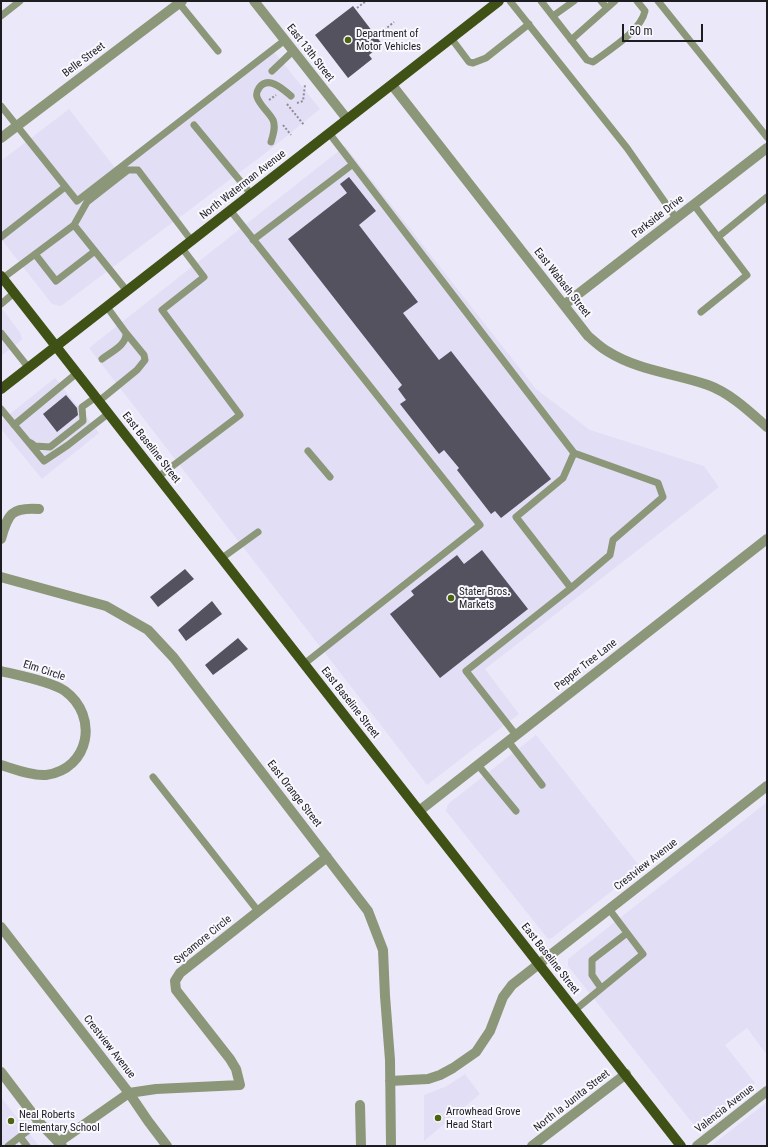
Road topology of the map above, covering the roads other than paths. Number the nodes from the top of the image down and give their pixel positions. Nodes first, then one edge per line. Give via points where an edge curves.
1 (20, 1) edge
2 (254, 1) edge
3 (499, 1) edge
4 (510, 1) edge
5 (541, 1) edge
6 (574, 1) edge
7 (601, 1) edge
8 (615, 1) edge
9 (637, 1) edge
10 (658, 1) edge
11 (180, 2) edge
12 (607, 8) junction
13 (1, 16) edge
14 (553, 16) junction
15 (529, 24) junction
16 (451, 38) junction
17 (285, 40) junction
18 (571, 40) junction
19 (218, 51) dead end
20 (293, 51) junction
21 (272, 71) dead end
22 (392, 85) junction
23 (291, 96) dead end
24 (1, 106) edge
25 (347, 119) junction
26 (194, 125) dead end
27 (17, 126) junction
28 (329, 133) junction
29 (767, 137) edge
30 (1, 138) edge
31 (271, 142) dead end
32 (767, 148) edge
33 (352, 164) junction
34 (65, 187) junction
35 (251, 194) junction
36 (767, 197) edge
37 (694, 205) junction
38 (230, 210) junction
39 (676, 218) junction
40 (74, 224) junction
41 (1, 237) edge
42 (718, 237) junction
43 (192, 240) junction
44 (253, 240) junction
45 (182, 248) junction
46 (95, 251) junction
47 (35, 254) junction
48 (2, 277) edge
49 (127, 291) junction
50 (14, 293) junction
51 (1, 304) edge
52 (564, 305) junction
53 (107, 307) junction
54 (701, 312) dead end
55 (126, 332) junction
56 (1, 333) edge
57 (56, 346) junction
58 (102, 359) dead end
59 (28, 367) junction
60 (77, 373) junction
61 (1, 389) edge
62 (98, 399) junction
63 (1, 409) edge
64 (109, 413) junction
65 (14, 425) junction
66 (767, 427) edge
67 (24, 438) junction
68 (308, 451) dead end
69 (574, 453) junction
70 (158, 477) junction
71 (330, 477) dead end
72 (39, 509) dead end
73 (258, 532) dead end
74 (1, 539) edge
75 (767, 539) edge
76 (222, 558) junction
77 (1, 577) edge
78 (571, 588) junction
79 (304, 664) junction
80 (1, 671) edge
81 (512, 738) junction
82 (1, 765) edge
83 (478, 765) junction
84 (153, 777) dead end
85 (542, 785) dead end
86 (767, 786) edge
87 (419, 811) junction
88 (516, 811) dead end
89 (327, 857) junction
90 (610, 909) junction
91 (258, 911) junction
92 (1, 928) edge
93 (627, 933) junction
94 (539, 964) junction
95 (601, 988) junction
96 (575, 1010) junction
97 (1, 1072) edge
98 (626, 1074) junction
99 (390, 1081) junction
100 (240, 1085) joint
101 (767, 1092) edge
102 (129, 1093) junction
103 (360, 1105) dead end
104 (39, 1122) junction
105 (20, 1137) junction
106 (61, 1144) edge
107 (8, 1146) edge
108 (27, 1146) edge
109 (167, 1146) edge
110 (362, 1146) edge
111 (391, 1146) edge
112 (532, 1146) edge
113 (681, 1146) edge
114 (697, 1146) edge

1 - 13 lane
2 - 17 street, East 13th Street
3 - 16 main road, North Waterman Avenue
4 - 15 lane
5 - 14 lane
6 - 14 lane
7 - 12 lane
8 - 12 lane
9 - 18 lane via 645,11 635,30 593,62 587,60
10 - 29 lane
11 - 19 lane
11 - 27 street, Belle Street
12 - 18 lane
14 - 18 lane
15 - 16 lane via 486,58 473,63 469,62
15 - 39 lane via 627,148
16 - 22 main road, North Waterman Avenue
17 - 20 street, East 13th Street
17 - 34 lane via 77,201
20 - 21 lane
20 - 25 street, East 13th Street
22 - 25 main road, North Waterman Avenue
22 - 52 street, East Wabash Street
23 - 31 lane via 277,85 268,82 258,89 256,95 273,121
24 - 27 lane
25 - 28 main road, North Waterman Avenue
26 - 35 lane
27 - 30 street, Belle Street
27 - 34 lane
28 - 33 lane
28 - 35 main road, North Waterman Avenue
32 - 37 street, Parkside Drive
33 - 44 lane
33 - 69 lane
34 - 41 lane
35 - 38 main road, North Waterman Avenue
36 - 42 lane
37 - 39 street, Parkside Drive
37 - 42 lane
38 - 43 main road, North Waterman Avenue
38 - 44 lane
39 - 52 street, Parkside Drive
40 - 43 lane via 87,202 128,170 138,170
40 - 46 lane
40 - 47 lane
42 - 54 lane via 747,275
43 - 45 main road, North Waterman Avenue
44 - 79 lane via 480,525
45 - 49 main road, North Waterman Avenue
45 - 70 lane via 204,277 162,310 240,415
46 - 47 lane via 56,281
46 - 49 lane
47 - 48 lane
48 - 50 main road, East Baseline Street
49 - 53 main road, North Waterman Avenue
50 - 51 lane
50 - 57 main road, East Baseline Street
52 - 66 street, East Wabash Street via 588,336 606,351 652,371 708,385 744,406
53 - 55 lane
53 - 57 main road, North Waterman Avenue
55 - 58 lane via 125,341
55 - 62 lane via 144,354 145,360
56 - 59 lane
57 - 59 main road, North Waterman Avenue
57 - 60 main road, East Baseline Street
59 - 61 main road, North Waterman Avenue
60 - 62 main road, East Baseline Street
60 - 65 lane
62 - 64 main road, East Baseline Street
62 - 67 lane via 82,407 83,421 50,447 35,446
63 - 65 lane
64 - 67 lane via 44,461
64 - 70 main road, East Baseline Street
65 - 67 lane
68 - 71 lane
69 - 78 lane via 563,478 516,517
69 - 78 lane via 658,483 663,497 613,540 610,555
70 - 76 main road, East Baseline Street
72 - 74 street via 16,510 8,519
73 - 76 lane
75 - 81 street, Pepper Tree Lane
76 - 79 main road, East Baseline Street
77 - 89 street, East Orange Street via 106,606 148,630 174,658
78 - 81 lane via 466,671
79 - 87 main road, East Baseline Street
80 - 82 street, Elm Circle via 60,688 72,696 85,719 86,729 86,740 77,758 54,773 39,775
81 - 83 street, Pepper Tree Lane
81 - 85 lane
83 - 87 street, Pepper Tree Lane
83 - 88 lane
84 - 91 lane
86 - 90 street, Crestview Avenue
87 - 94 main road, East Baseline Street
89 - 91 street, Sycamore Circle
89 - 99 street, East Orange Street via 368,911 384,950
90 - 93 lane
90 - 94 street, Crestview Avenue
91 - 100 street, Sycamore Circle via 180,973 175,981 176,990 230,1059 236,1069
92 - 102 street, Crestview Avenue
93 - 95 lane via 592,960 592,975
93 - 95 lane via 643,954
94 - 96 main road, East Baseline Street
94 - 99 street, Crestview Avenue via 512,985 503,997 490,1031 476,1052 453,1068 428,1079
95 - 96 lane
96 - 98 main road, East Baseline Street
97 - 104 street
98 - 112 street, North la Junita Street
98 - 113 main road, East Baseline Street
99 - 111 street, East Orange Street
100 - 102 street, Crestview Avenue via 156,1089
101 - 114 street, Valencia Avenue
102 - 106 street
102 - 109 street
103 - 110 street
104 - 105 lane
104 - 106 street
105 - 107 lane
105 - 108 lane

